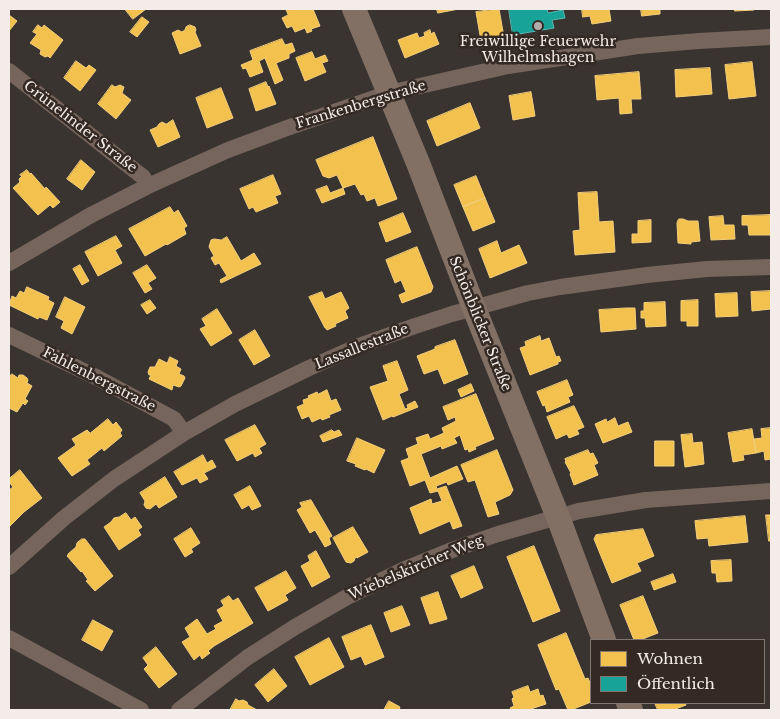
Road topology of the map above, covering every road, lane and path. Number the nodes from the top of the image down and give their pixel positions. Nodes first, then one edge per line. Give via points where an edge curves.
1 (354, 9) edge
2 (771, 37) edge
3 (9, 71) edge
4 (389, 93) junction
5 (148, 186) junction
6 (9, 263) edge
7 (771, 267) edge
8 (474, 308) junction
9 (9, 335) edge
10 (184, 433) junction
11 (771, 491) edge
12 (558, 517) junction
13 (9, 567) edge
14 (9, 638) edge
15 (604, 639) edge
16 (141, 710) edge
17 (179, 710) edge

1 - 4 street, Schönblicker Straße
2 - 4 street, Frankenbergstraße via 638,46 508,66
3 - 5 street, Grünelinder Straße via 143,177
4 - 5 street, Frankenbergstraße via 228,150
4 - 8 street, Schönblicker Straße
5 - 6 street, Frankenbergstraße
7 - 8 street, Lassallestraße via 647,275 544,290
8 - 10 street, Lassallestraße via 415,326 307,369
8 - 12 street, Schönblicker Straße
9 - 10 street, Fahlenbergstraße via 174,419
10 - 13 street, Lassallestraße via 114,479
11 - 12 street, Wiebelskircher Weg via 646,500
12 - 15 street, Schönblicker Straße
12 - 17 street, Wiebelskircher Weg via 452,550 347,597 248,657
14 - 16 street

